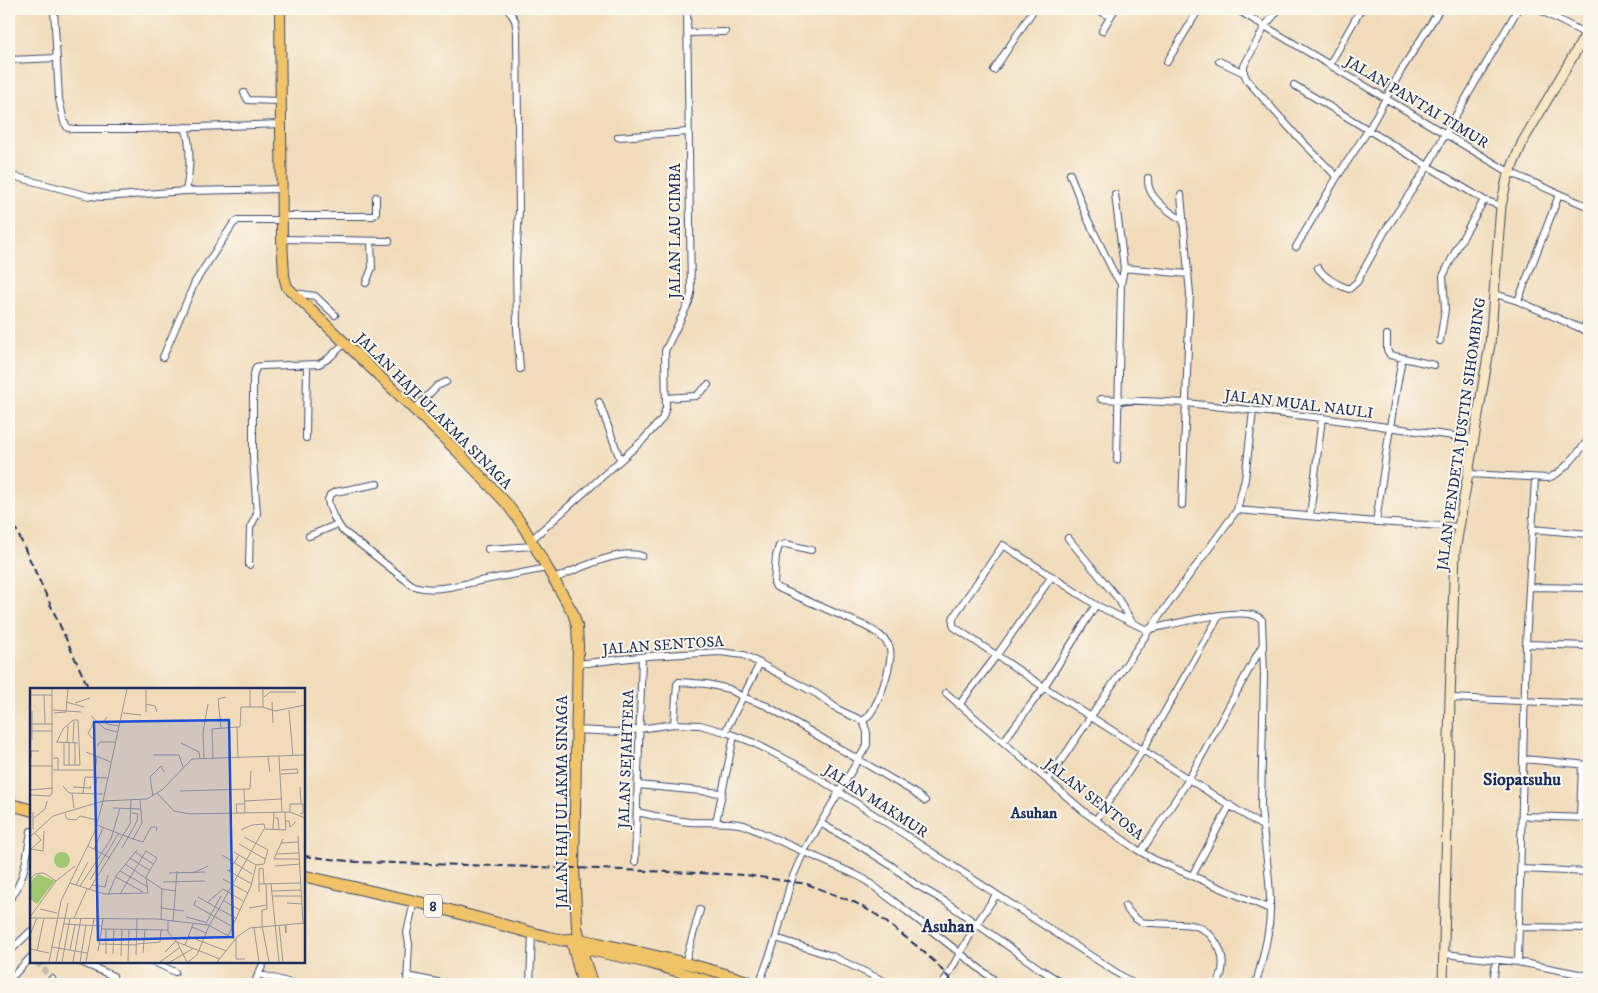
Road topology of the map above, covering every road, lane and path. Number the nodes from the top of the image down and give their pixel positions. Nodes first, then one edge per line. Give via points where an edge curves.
1 (54, 9) edge
2 (280, 9) edge
3 (508, 9) edge
4 (687, 9) edge
5 (1034, 9) edge
6 (1097, 9) edge
7 (1115, 9) edge
8 (1199, 9) edge
9 (1236, 9) edge
10 (1279, 9) edge
11 (1361, 9) edge
12 (1440, 9) edge
13 (1518, 9) edge
14 (1538, 9) edge
15 (1110, 17) junction
16 (1265, 26) junction
17 (1102, 31) dead end
18 (1588, 31) edge
19 (725, 32) dead end
20 (687, 33) junction
21 (57, 58) junction
22 (9, 60) edge
23 (1219, 61) dead end
24 (1167, 62) dead end
25 (1330, 64) junction
26 (994, 70) dead end
27 (1244, 73) junction
28 (1294, 85) dead end
29 (244, 93) dead end
30 (1386, 98) junction
31 (280, 101) junction
32 (280, 124) junction
33 (185, 127) junction
34 (1369, 130) junction
35 (688, 132) junction
36 (1445, 134) junction
37 (618, 137) dead end
38 (1428, 166) junction
39 (1509, 172) junction
40 (1070, 174) dead end
41 (9, 175) edge
42 (1337, 177) junction
43 (1148, 178) dead end
44 (281, 189) junction
45 (186, 191) junction
46 (1115, 194) dead end
47 (1559, 194) junction
48 (1181, 195) dead end
49 (376, 197) dead end
50 (1484, 200) junction
51 (1501, 206) junction
52 (1589, 207) edge
53 (281, 218) junction
54 (1183, 220) junction
55 (282, 239) junction
56 (371, 241) junction
57 (389, 241) dead end
58 (1296, 247) dead end
59 (1124, 268) junction
60 (1318, 268) dead end
61 (1188, 274) junction
62 (366, 283) dead end
63 (1121, 285) junction
64 (293, 293) junction
65 (1495, 294) junction
66 (1518, 301) junction
67 (1589, 314) edge
68 (335, 315) dead end
69 (1586, 331) edge
70 (1387, 335) dead end
71 (1440, 341) dead end
72 (345, 343) junction
73 (163, 357) dead end
74 (1402, 358) junction
75 (307, 365) junction
76 (1434, 365) dead end
77 (520, 369) dead end
78 (446, 382) dead end
79 (708, 385) dead end
80 (666, 398) junction
81 (1101, 399) dead end
82 (1119, 400) junction
83 (599, 402) dead end
84 (1186, 403) junction
85 (414, 410) junction
86 (1253, 411) junction
87 (1322, 418) junction
88 (1390, 427) junction
89 (306, 438) dead end
90 (1474, 439) junction
91 (1589, 439) edge
92 (620, 459) junction
93 (1117, 460) dead end
94 (1469, 474) junction
95 (1535, 478) junction
96 (377, 484) dead end
97 (1182, 504) dead end
98 (1237, 510) junction
99 (1310, 516) junction
100 (1376, 522) junction
101 (338, 524) junction
102 (1459, 526) junction
103 (1532, 529) junction
104 (1589, 534) edge
105 (309, 536) dead end
106 (1068, 538) dead end
107 (533, 542) junction
108 (488, 549) dead end
109 (811, 550) dead end
110 (642, 556) dead end
111 (249, 565) dead end
112 (547, 568) junction
113 (1052, 576) junction
114 (554, 579) junction
115 (1529, 587) junction
116 (1589, 588) edge
117 (1096, 605) junction
118 (1219, 616) junction
119 (1132, 623) junction
120 (1150, 629) junction
121 (1263, 644) junction
122 (1526, 644) junction
123 (1589, 646) edge
124 (642, 656) junction
125 (997, 656) junction
126 (760, 663) junction
127 (578, 664) junction
128 (1044, 687) junction
129 (946, 693) dead end
130 (743, 697) junction
131 (1450, 698) junction
132 (1525, 701) junction
133 (1589, 704) edge
134 (959, 705) junction
135 (1092, 717) junction
136 (863, 721) junction
137 (674, 724) junction
138 (639, 729) junction
139 (576, 730) junction
140 (725, 732) junction
141 (734, 736) junction
142 (1003, 742) junction
143 (1143, 750) junction
144 (1523, 759) junction
145 (858, 760) junction
146 (1586, 765) edge
147 (1188, 779) junction
148 (1048, 780) junction
149 (638, 785) junction
150 (840, 793) junction
151 (722, 794) junction
152 (925, 801) dead end
153 (9, 804) edge
154 (1230, 805) junction
155 (30, 810) edge
156 (637, 812) junction
157 (1523, 816) junction
158 (1580, 817) junction
159 (1589, 818) edge
160 (1096, 820) junction
161 (716, 822) junction
162 (820, 823) junction
163 (1262, 826) junction
164 (30, 836) edge
165 (804, 851) junction
166 (1141, 852) junction
167 (635, 862) dead end
168 (1521, 869) junction
169 (1589, 872) edge
170 (305, 876) edge
171 (1192, 876) junction
172 (996, 895) junction
173 (9, 900) edge
174 (414, 901) junction
175 (1125, 906) dead end
176 (1270, 909) junction
177 (700, 910) dead end
178 (977, 923) junction
179 (1518, 927) junction
180 (1589, 928) edge
181 (30, 932) edge
182 (532, 934) junction
183 (776, 938) junction
184 (574, 942) junction
185 (9, 952) edge
186 (960, 953) junction
187 (1444, 954) junction
188 (30, 959) edge
189 (1496, 960) junction
190 (1518, 962) junction
191 (83, 963) edge
192 (156, 963) edge
193 (264, 963) edge
194 (685, 963) junction
195 (175, 972) dead end
196 (258, 974) junction
197 (114, 976) dead end
198 (407, 976) junction
199 (1589, 976) edge
200 (10, 982) edge
201 (254, 984) edge
202 (295, 984) edge
203 (407, 984) edge
204 (447, 984) edge
205 (530, 984) edge
206 (583, 984) edge
207 (592, 984) edge
208 (719, 984) edge
209 (757, 984) edge
210 (890, 984) edge
211 (943, 984) edge
212 (999, 984) edge
213 (1064, 984) edge
214 (1134, 984) edge
215 (1218, 984) edge
216 (1256, 984) edge
217 (1443, 984) edge
218 (1493, 984) edge

1 - 21 street
2 - 31 main road, JALAN HAJI ULAKMA SINAGA
3 - 77 street via 518,32 519,210 516,262
4 - 20 street, JALAN LAU CIMBA
5 - 26 street
6 - 15 street
7 - 15 street
8 - 24 street
9 - 16 street, JALAN PANTAI TIMUR
10 - 16 street
11 - 25 street
12 - 30 street
13 - 36 street
14 - 18 street
15 - 17 street
16 - 25 street, JALAN PANTAI TIMUR
16 - 27 street via 1244,66
18 - 39 street, JALAN PENDETA JUSTIN SIHOMBING via 1523,141
19 - 20 street
20 - 35 street, JALAN LAU CIMBA
21 - 22 street
21 - 33 street via 59,99 68,128
23 - 27 street
25 - 30 street, JALAN PANTAI TIMUR
27 - 42 street
28 - 34 street
29 - 31 street via 248,100
30 - 34 street
30 - 36 street, JALAN PANTAI TIMUR
31 - 32 main road, JALAN HAJI ULAKMA SINAGA
32 - 33 street
32 - 44 main road, JALAN HAJI ULAKMA SINAGA
33 - 45 street via 190,154
34 - 38 street
34 - 42 street
35 - 37 street
35 - 80 street, JALAN LAU CIMBA via 691,294 665,351
36 - 38 street
36 - 39 street, JALAN PANTAI TIMUR
38 - 50 street
38 - 60 street via 1352,287 1346,288 1331,280
39 - 47 street, JALAN PANTAI TIMUR
39 - 51 street, JALAN PENDETA JUSTIN SIHOMBING
40 - 63 street via 1087,218
41 - 45 street via 89,196
42 - 58 street
43 - 54 street via 1154,198
44 - 45 street
44 - 53 main road, JALAN HAJI ULAKMA SINAGA
46 - 59 street
47 - 52 street, JALAN PANTAI TIMUR
47 - 66 street
48 - 54 street
49 - 53 street via 373,216
50 - 51 street
50 - 71 street via 1443,276 1445,309
51 - 65 street, JALAN PENDETA JUSTIN SIHOMBING
53 - 55 main road, JALAN HAJI ULAKMA SINAGA
53 - 73 street via 238,220 233,224 196,282
54 - 61 street
55 - 56 street
55 - 64 main road, JALAN HAJI ULAKMA SINAGA via 284,276
56 - 57 street
56 - 62 street via 372,268
59 - 61 street
59 - 63 street
61 - 84 street
63 - 82 street
64 - 68 street via 315,296
64 - 72 main road, JALAN HAJI ULAKMA SINAGA
65 - 66 street
65 - 90 street, JALAN PENDETA JUSTIN SIHOMBING
66 - 69 street
67 - 69 street
70 - 74 street via 1390,355
72 - 75 street via 323,362
72 - 85 main road, JALAN HAJI ULAKMA SINAGA
74 - 76 street
74 - 88 street
75 - 89 street
75 - 111 street via 262,366 254,370 253,458 257,514 250,528
78 - 85 street via 437,386
79 - 80 street via 696,396
80 - 92 street, JALAN LAU CIMBA via 662,419
81 - 82 street, JALAN MUAL NAULI
82 - 84 street, JALAN MUAL NAULI
82 - 93 street
83 - 92 street
84 - 86 street, JALAN MUAL NAULI
84 - 97 street
85 - 107 main road, JALAN HAJI ULAKMA SINAGA via 507,504
86 - 87 street, JALAN MUAL NAULI
86 - 98 street via 1245,479
87 - 88 street, JALAN MUAL NAULI
87 - 99 street
88 - 90 street, JALAN MUAL NAULI
88 - 100 street
90 - 94 street, JALAN PENDETA JUSTIN SIHOMBING
91 - 95 street via 1556,474
92 - 107 street, JALAN LAU CIMBA
94 - 95 street
94 - 102 street, JALAN PENDETA JUSTIN SIHOMBING
95 - 103 street
96 - 101 street via 330,495 329,505
98 - 99 street
98 - 120 street
99 - 100 street
100 - 102 street
101 - 105 street
101 - 112 street via 419,588 449,587
102 - 131 street, JALAN PENDETA JUSTIN SIHOMBING via 1455,551
103 - 104 street
103 - 115 street
106 - 119 street via 1119,600
107 - 108 street
107 - 112 main road, JALAN HAJI ULAKMA SINAGA
109 - 136 street via 786,544 779,546 774,583 865,626 890,646 882,689 876,705
110 - 114 street via 631,554 596,562
112 - 114 main road, JALAN HAJI ULAKMA SINAGA
113 - 117 street
113 - 125 street
113 - 125 street via 1003,545 986,569 952,623
114 - 127 main road, JALAN HAJI ULAKMA SINAGA via 577,626
115 - 116 street
115 - 122 street
117 - 119 street
117 - 128 street
118 - 120 street
118 - 121 street via 1257,615 1264,626
118 - 143 street
119 - 120 street
120 - 135 street
121 - 147 street
121 - 163 street
122 - 123 street
122 - 132 street
124 - 126 street, JALAN SENTOSA via 720,652 744,655
124 - 127 street, JALAN SENTOSA
124 - 138 street, JALAN SEJAHTERA
125 - 128 street
125 - 134 street
126 - 130 street
126 - 136 street, JALAN SENTOSA
127 - 139 main road, JALAN HAJI ULAKMA SINAGA
128 - 135 street
128 - 142 street
129 - 134 street, JALAN SENTOSA
130 - 137 street via 729,688 679,682
130 - 140 street
130 - 145 street via 767,706
131 - 132 street
131 - 187 street, JALAN PENDETA JUSTIN SIHOMBING
132 - 133 street
132 - 144 street
134 - 142 street, JALAN SENTOSA
135 - 143 street
135 - 148 street
136 - 145 street via 868,739
137 - 138 street, JALAN MAKMUR
137 - 140 street, JALAN MAKMUR via 700,725
138 - 139 street, JALAN MAKMUR via 618,732
138 - 149 street, JALAN SEJAHTERA
139 - 184 main road, JALAN HAJI ULAKMA SINAGA via 574,868 577,927
140 - 141 street, JALAN MAKMUR
141 - 150 street, JALAN MAKMUR via 801,768
141 - 151 street
142 - 148 street, JALAN SENTOSA
143 - 147 street
143 - 160 street
144 - 146 street
144 - 157 street
145 - 150 street
145 - 152 street
146 - 158 street
147 - 154 street
147 - 166 street
148 - 160 street, JALAN SENTOSA
149 - 151 street
149 - 156 street, JALAN SEJAHTERA
150 - 162 street
150 - 172 street, JALAN MAKMUR
151 - 161 street
153 - 155 highway
154 - 163 street
154 - 171 street
156 - 161 street via 670,820
156 - 167 street, JALAN SEJAHTERA
157 - 158 street
157 - 168 street
158 - 159 street
160 - 166 street, JALAN SENTOSA
161 - 165 street via 744,825
162 - 165 street
162 - 178 street
163 - 176 street via 1269,868
164 - 173 street via 20,881
165 - 183 street via 791,881
165 - 186 street via 864,879
166 - 171 street, JALAN SENTOSA
168 - 169 street
168 - 179 street
170 - 174 highway, 8
171 - 176 street, JALAN SENTOSA
172 - 178 street
172 - 214 street, JALAN MAKMUR
174 - 182 highway, 8
174 - 198 street via 407,933
175 - 215 street via 1142,922 1184,923 1203,928 1219,948 1222,973
176 - 216 street via 1267,942
177 - 194 street
178 - 186 street
178 - 213 street
179 - 180 street
179 - 190 street
181 - 185 street
182 - 184 highway, 8
182 - 205 street
183 - 209 street
183 - 210 street via 832,956
184 - 194 main road
184 - 206 highway
184 - 207 highway
184 - 208 main road
186 - 211 street
186 - 212 street
187 - 189 street
187 - 217 street, JALAN PENDETA JUSTIN SIHOMBING
188 - 200 street
189 - 190 street
189 - 218 street
190 - 199 street
191 - 197 street
192 - 195 street
193 - 196 street
194 - 209 main road
196 - 201 street
196 - 202 street
198 - 203 street
198 - 204 street

